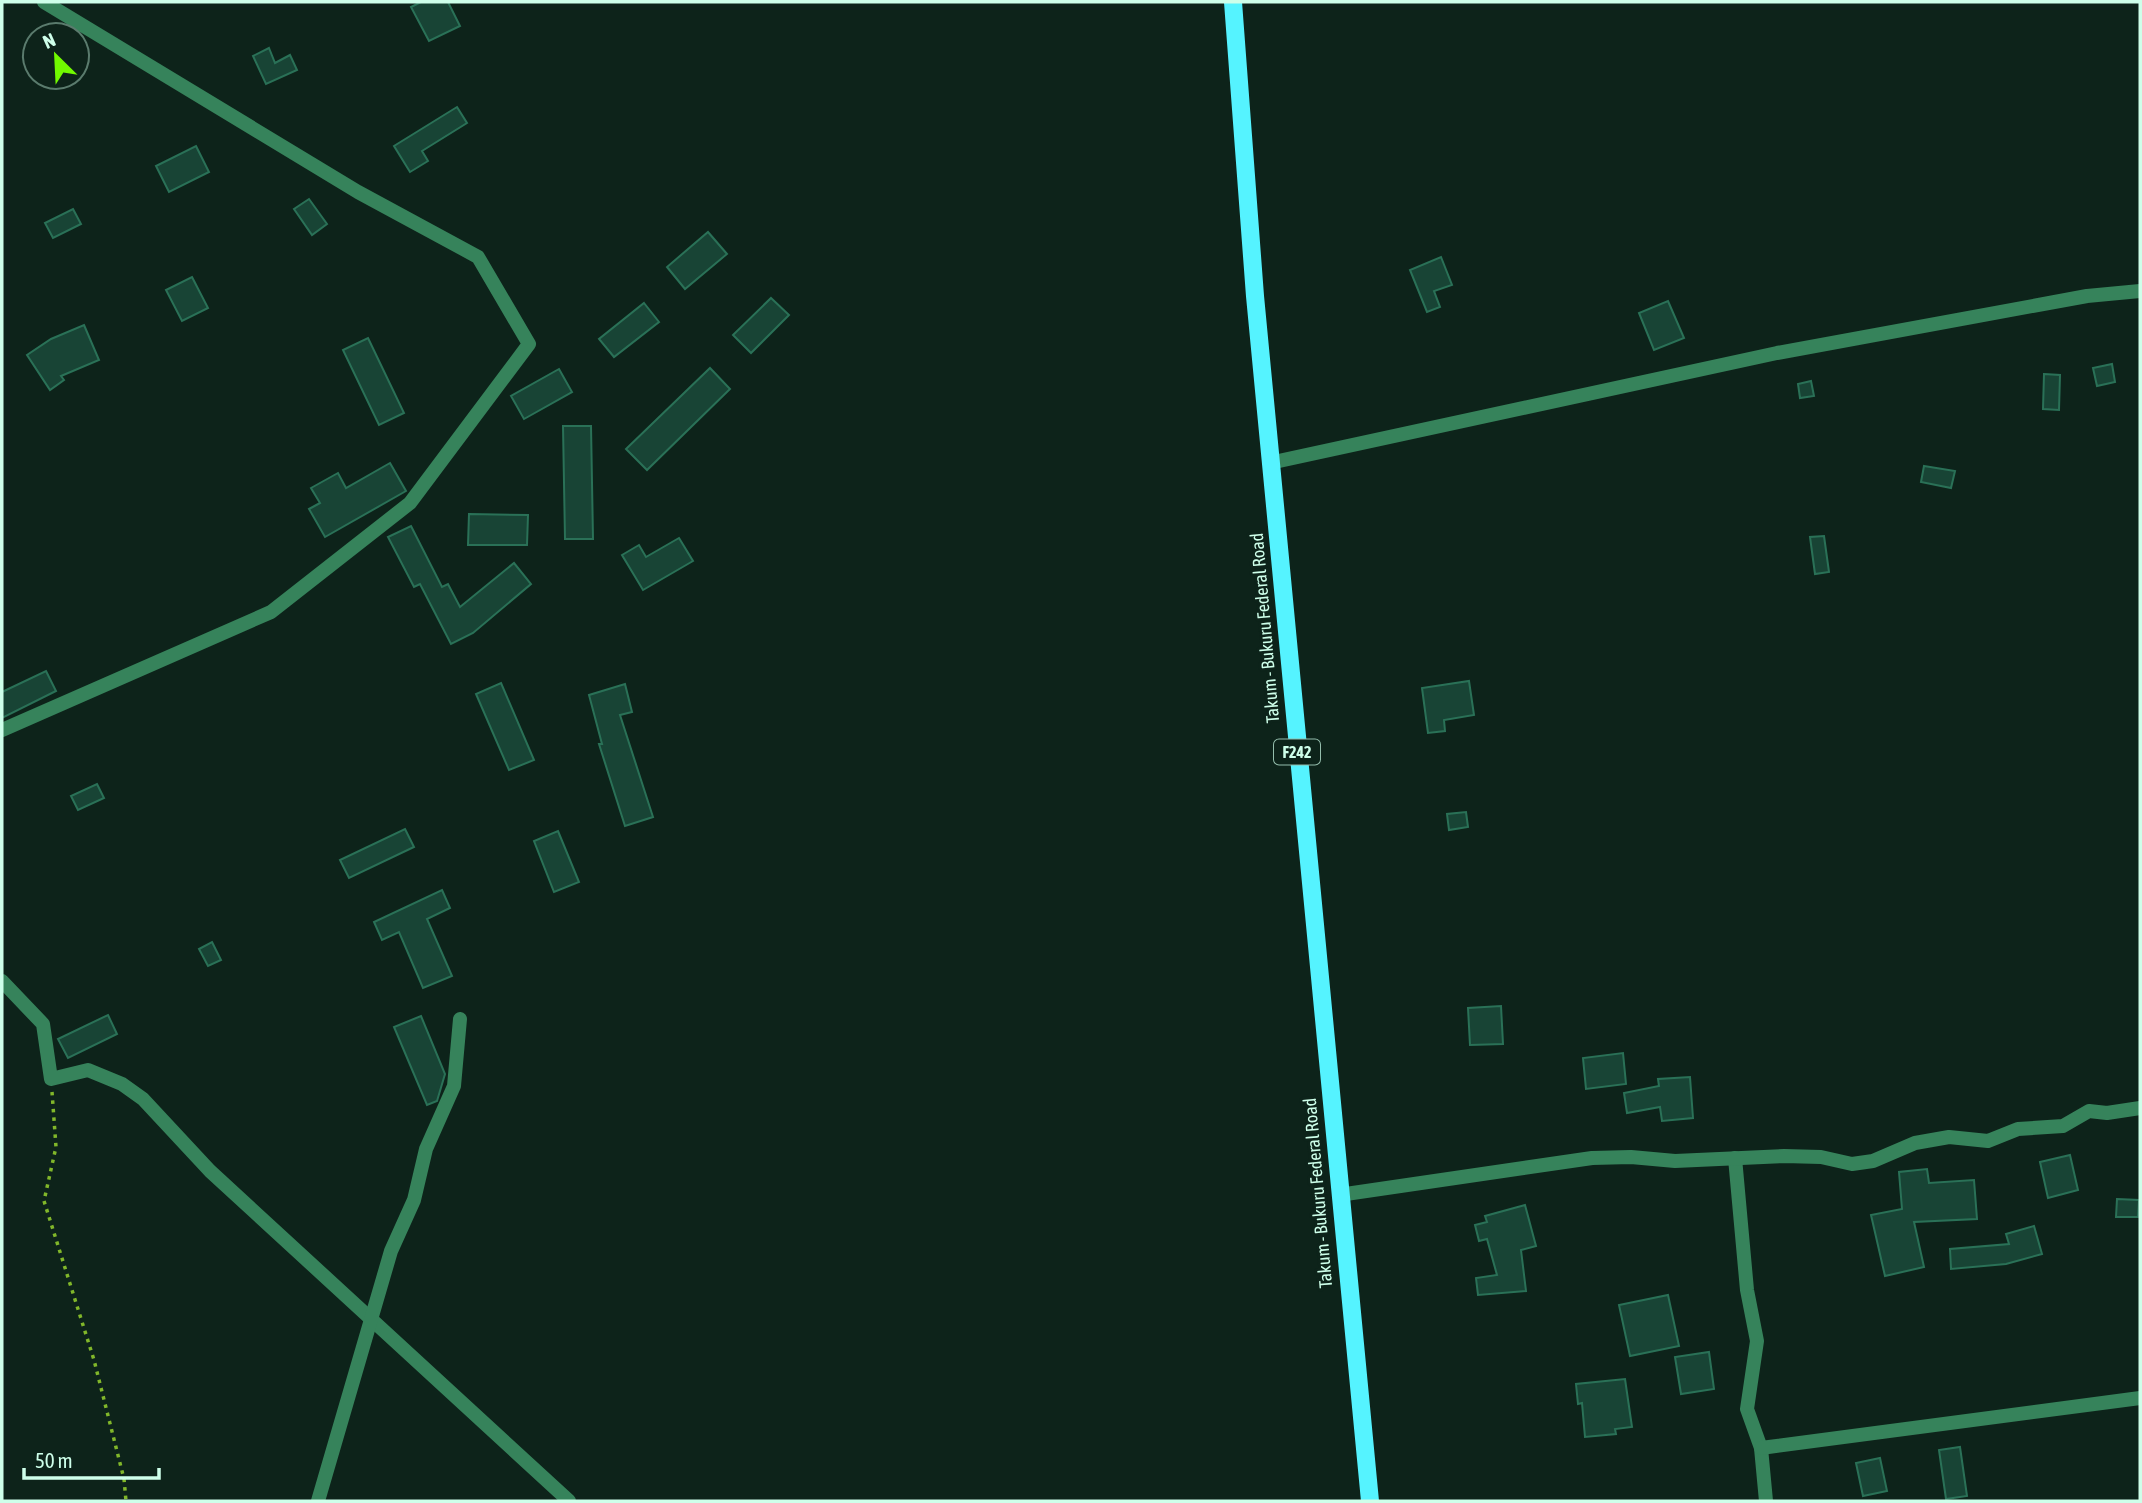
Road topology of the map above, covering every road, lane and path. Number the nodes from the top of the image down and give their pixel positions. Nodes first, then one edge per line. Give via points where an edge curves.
1 (44, 2) edge
2 (1233, 2) edge
3 (2140, 291) edge
4 (1270, 463) junction
5 (2, 730) edge
6 (2, 981) edge
7 (460, 1019) dead end
8 (51, 1079) junction
9 (2140, 1108) edge
10 (1735, 1158) junction
11 (1339, 1195) junction
12 (369, 1320) junction
13 (2140, 1398) edge
14 (1761, 1448) junction
15 (126, 1501) edge
16 (318, 1501) edge
17 (569, 1501) edge
18 (1370, 1501) edge
19 (1766, 1501) edge

1 - 5 street via 346,185 478,257 529,344 410,503 271,612
2 - 4 main road, Takum - Bukuru Federal Road / F242
3 - 4 street via 2087,296 1777,353
4 - 11 main road, Takum - Bukuru Federal Road / F242
6 - 8 street via 43,1024
7 - 12 street via 454,1086 426,1149 414,1200 391,1251
8 - 12 street via 88,1070 143,1099 210,1171
8 - 15 path via 56,1147 44,1201 94,1360
9 - 10 street via 2107,1114 2089,1111 2063,1126 2018,1129 1988,1141 1949,1137 1915,1143 1873,1161 1852,1164 1821,1157
10 - 11 street via 1592,1158
10 - 14 street via 1746,1290 1757,1341 1747,1409
11 - 18 main road, Takum - Bukuru Federal Road / F242
12 - 16 street
12 - 17 street
13 - 14 street
14 - 19 street

